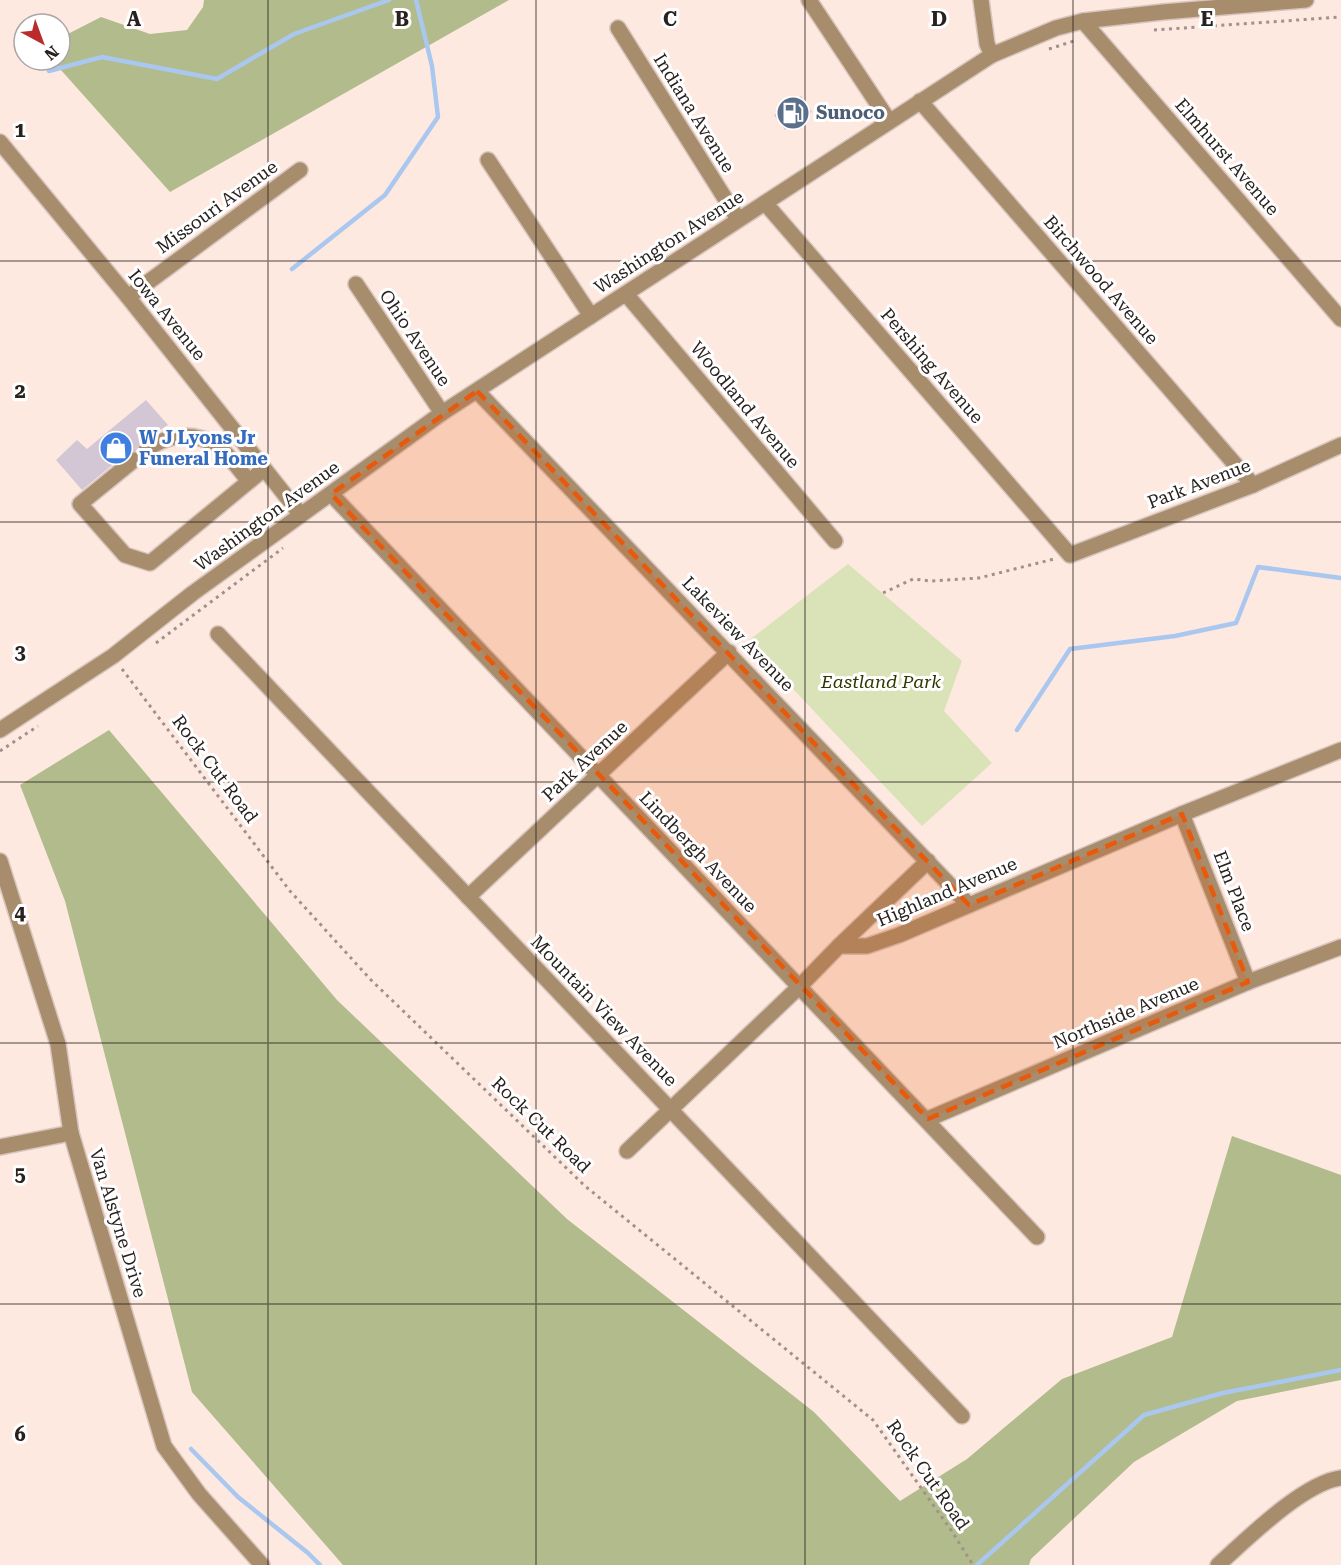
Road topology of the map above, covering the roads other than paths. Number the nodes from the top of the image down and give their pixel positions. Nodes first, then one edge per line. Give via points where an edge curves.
1 (809, 0) edge
2 (981, 0) edge
3 (1306, 0) edge
4 (1162, 6) edge
5 (1083, 21) junction
6 (618, 28) dead end
7 (992, 55) junction
8 (920, 101) junction
9 (889, 121) junction
10 (0, 142) edge
11 (488, 160) dead end
12 (300, 170) dead end
13 (765, 203) junction
14 (738, 219) junction
15 (356, 284) dead end
16 (626, 294) junction
17 (128, 297) junction
18 (591, 316) junction
19 (1341, 319) edge
20 (477, 391) junction
21 (442, 413) junction
22 (1341, 445) edge
23 (264, 469) junction
24 (249, 482) junction
25 (1253, 485) junction
26 (331, 494) junction
27 (301, 515) junction
28 (835, 541) dead end
29 (1070, 555) joint
30 (218, 634) dead end
31 (729, 652) junction
32 (0, 730) edge
33 (1341, 750) edge
34 (598, 775) junction
35 (1182, 814) junction
36 (0, 861) edge
37 (928, 861) junction
38 (468, 897) junction
39 (969, 905) junction
40 (838, 946) junction
41 (1341, 946) edge
42 (1248, 982) junction
43 (800, 986) junction
44 (670, 1108) junction
45 (928, 1119) junction
46 (71, 1133) junction
47 (0, 1148) edge
48 (627, 1151) dead end
49 (1037, 1237) dead end
50 (962, 1416) dead end
51 (1341, 1478) edge
52 (261, 1565) edge
53 (1218, 1565) edge

1 - 9 street
2 - 7 street
3 - 4 street, Washington Avenue
4 - 5 street, Washington Avenue
5 - 7 street, Washington Avenue
5 - 19 street, Elmhurst Avenue
6 - 14 street, Indiana Avenue
7 - 8 street, Washington Avenue
8 - 9 street, Washington Avenue
8 - 25 street, Birchwood Avenue
9 - 13 street, Washington Avenue
10 - 17 street, Iowa Avenue
11 - 18 street
12 - 17 street, Missouri Avenue
13 - 14 street, Washington Avenue
13 - 29 street, Pershing Avenue
14 - 16 street, Washington Avenue
15 - 21 street, Ohio Avenue
16 - 18 street, Washington Avenue
16 - 28 street, Woodland Avenue
17 - 23 street, Iowa Avenue
18 - 20 street, Washington Avenue
20 - 21 street, Washington Avenue
20 - 31 street, Lakeview Avenue
21 - 26 street, Washington Avenue
22 - 25 street, Park Avenue
23 - 24 street
23 - 27 street, Iowa Avenue
24 - 24 street via 217,446 193,436 174,436 160,440 80,504 125,555 150,563
25 - 29 street, Park Avenue
26 - 27 street, Washington Avenue
26 - 34 street, Lindbergh Avenue
27 - 32 street, Washington Avenue via 113,656
30 - 38 street, Mountain View Avenue
31 - 34 street, Park Avenue
31 - 37 street, Lakeview Avenue
33 - 35 street, Highland Avenue
34 - 38 street, Park Avenue
34 - 43 street, Lindbergh Avenue
35 - 39 street, Highland Avenue
35 - 42 street, Elm Place
36 - 46 street, Van Alstyne Drive via 58,1044
37 - 39 street, Lakeview Avenue
37 - 40 street
38 - 44 street, Mountain View Avenue
39 - 40 street, Highland Avenue via 867,946
40 - 43 street
41 - 42 street, Northside Avenue
42 - 45 street, Northside Avenue
43 - 44 street
43 - 45 street, Lindbergh Avenue
44 - 48 street
44 - 50 street, Mountain View Avenue
45 - 49 street, Lindbergh Avenue
46 - 47 street
46 - 52 street, Van Alstyne Drive via 164,1446 199,1494
51 - 53 street via 1299,1497

